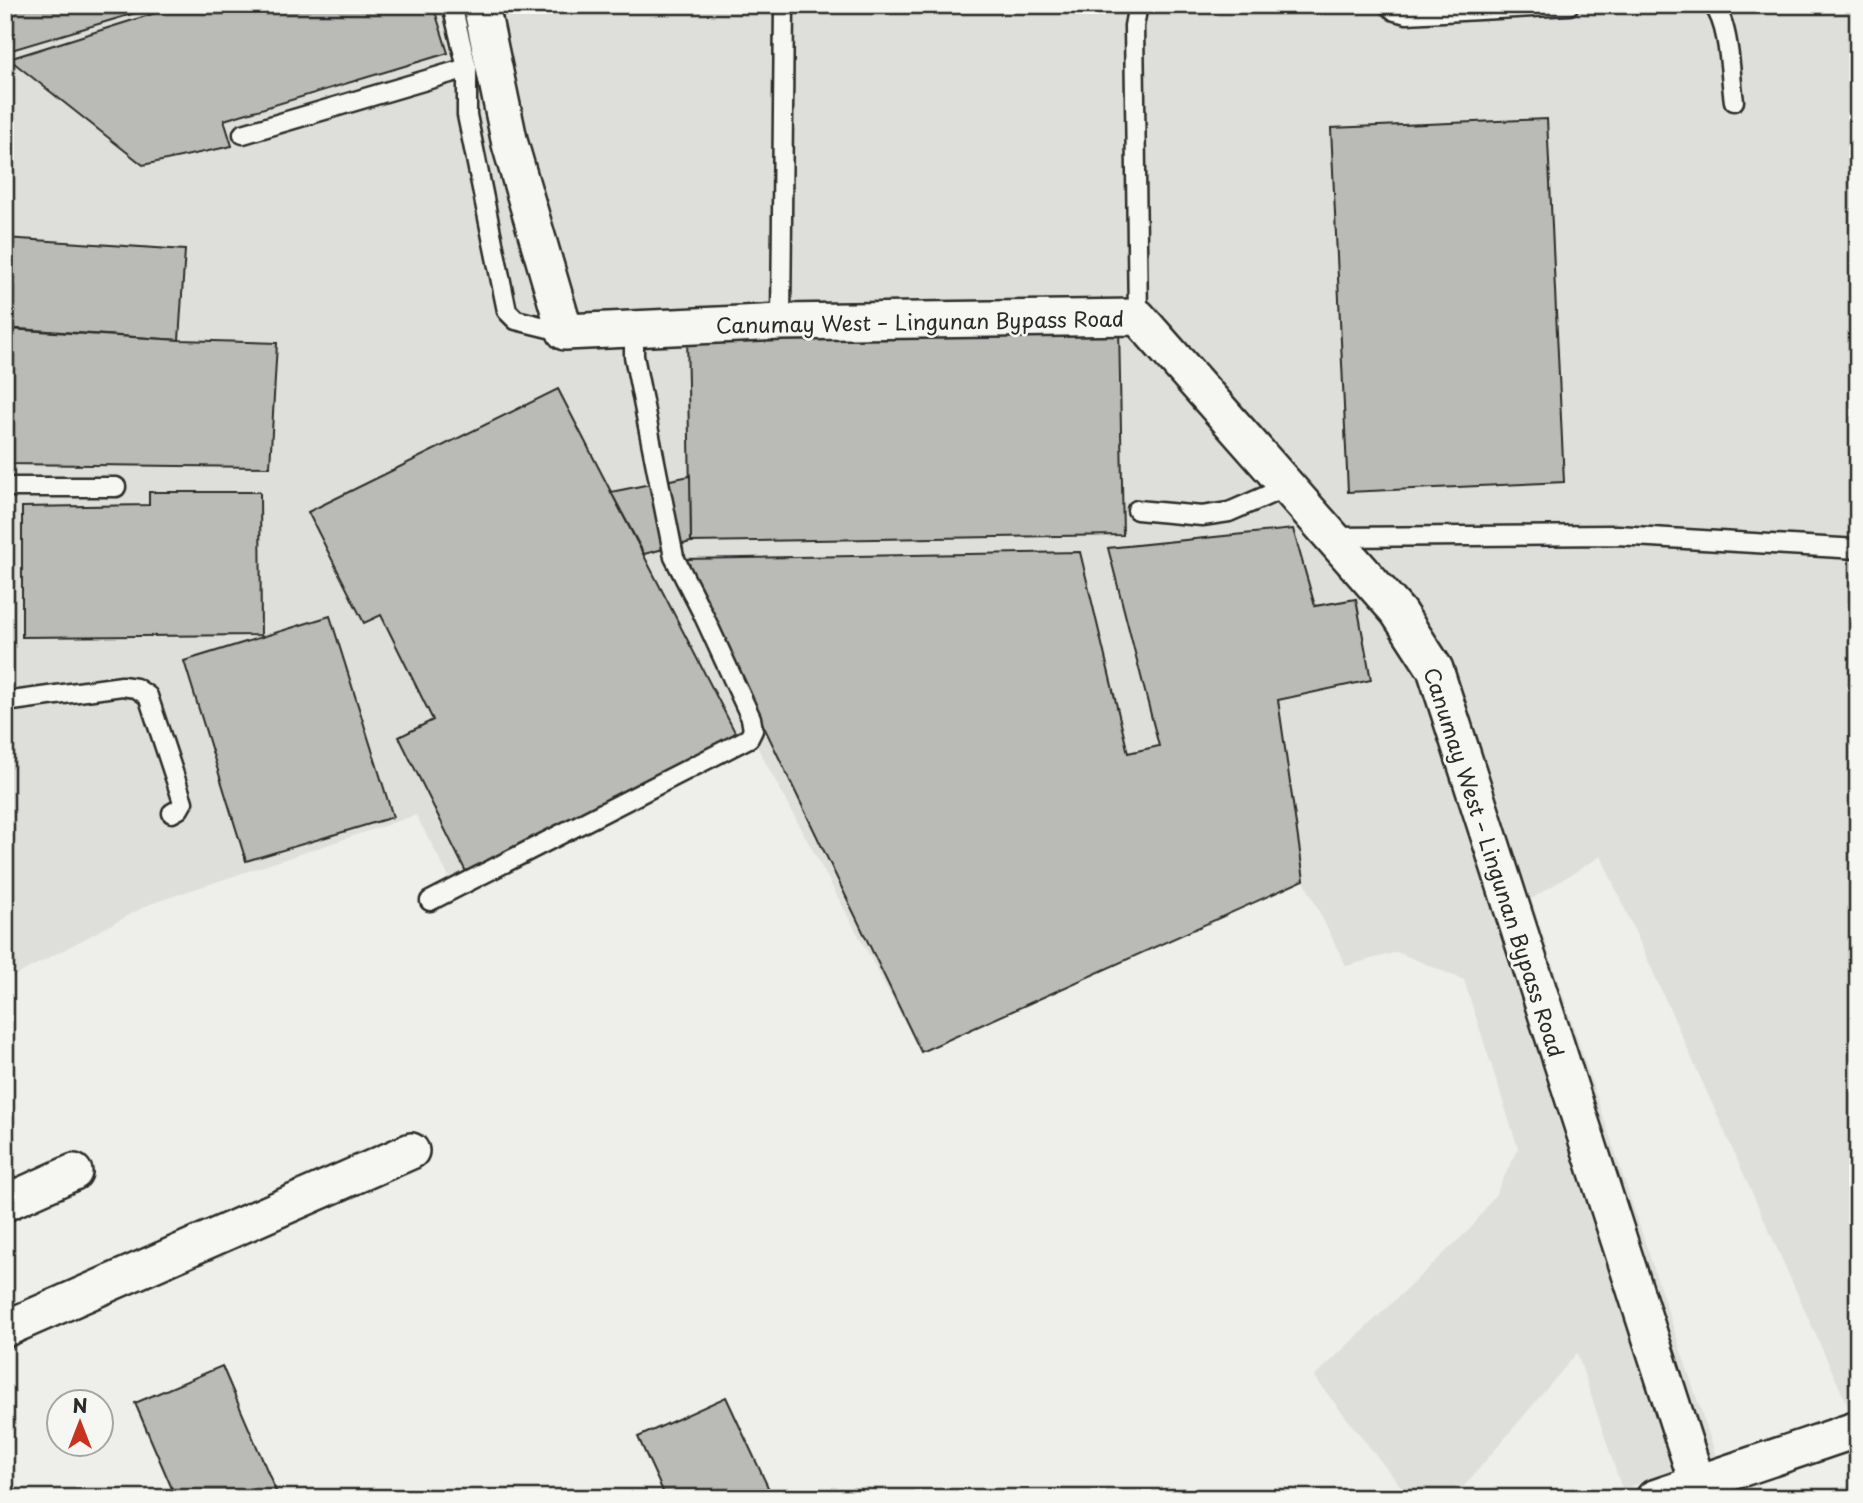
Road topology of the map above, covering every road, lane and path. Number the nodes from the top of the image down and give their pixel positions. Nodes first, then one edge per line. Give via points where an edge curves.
1 (452, 5) edge
2 (481, 5) edge
3 (784, 5) edge
4 (1138, 5) edge
5 (1388, 5) edge
6 (1569, 5) edge
7 (1713, 5) edge
8 (467, 68) junction
9 (1734, 101) dead end
10 (243, 134) dead end
11 (1138, 317) junction
12 (781, 322) junction
13 (634, 329) junction
14 (565, 332) junction
15 (1289, 486) junction
16 (5, 487) edge
17 (116, 487) dead end
18 (1137, 510) dead end
19 (1334, 537) junction
20 (1858, 549) edge
21 (5, 702) edge
22 (172, 813) dead end
23 (430, 901) dead end
24 (411, 1152) dead end
25 (74, 1172) dead end
26 (5, 1203) edge
27 (5, 1329) edge
28 (1858, 1429) edge
29 (1697, 1482) junction
30 (1655, 1498) edge

1 - 8 lane
2 - 14 street via 510,144
3 - 12 lane
4 - 11 lane via 1134,26
5 - 6 lane via 1407,14
7 - 9 lane via 1724,26
8 - 10 lane
8 - 14 lane via 467,115 507,311 516,320
11 - 12 street, Canumay West – Lingunan Bypass Road
11 - 15 street, Canumay West – Lingunan Bypass Road
12 - 13 street, Canumay West – Lingunan Bypass Road
13 - 14 street, Canumay West – Lingunan Bypass Road
13 - 23 lane via 634,356 674,557 753,730 749,738
15 - 18 lane via 1229,512 1202,516
15 - 19 street, Canumay West – Lingunan Bypass Road
16 - 17 lane
19 - 20 lane via 1617,535
19 - 29 street, Canumay West – Lingunan Bypass Road via 1398,612 1435,669
21 - 22 lane via 136,688 148,696 183,802
24 - 27 street
25 - 26 street
28 - 29 street
29 - 30 street

